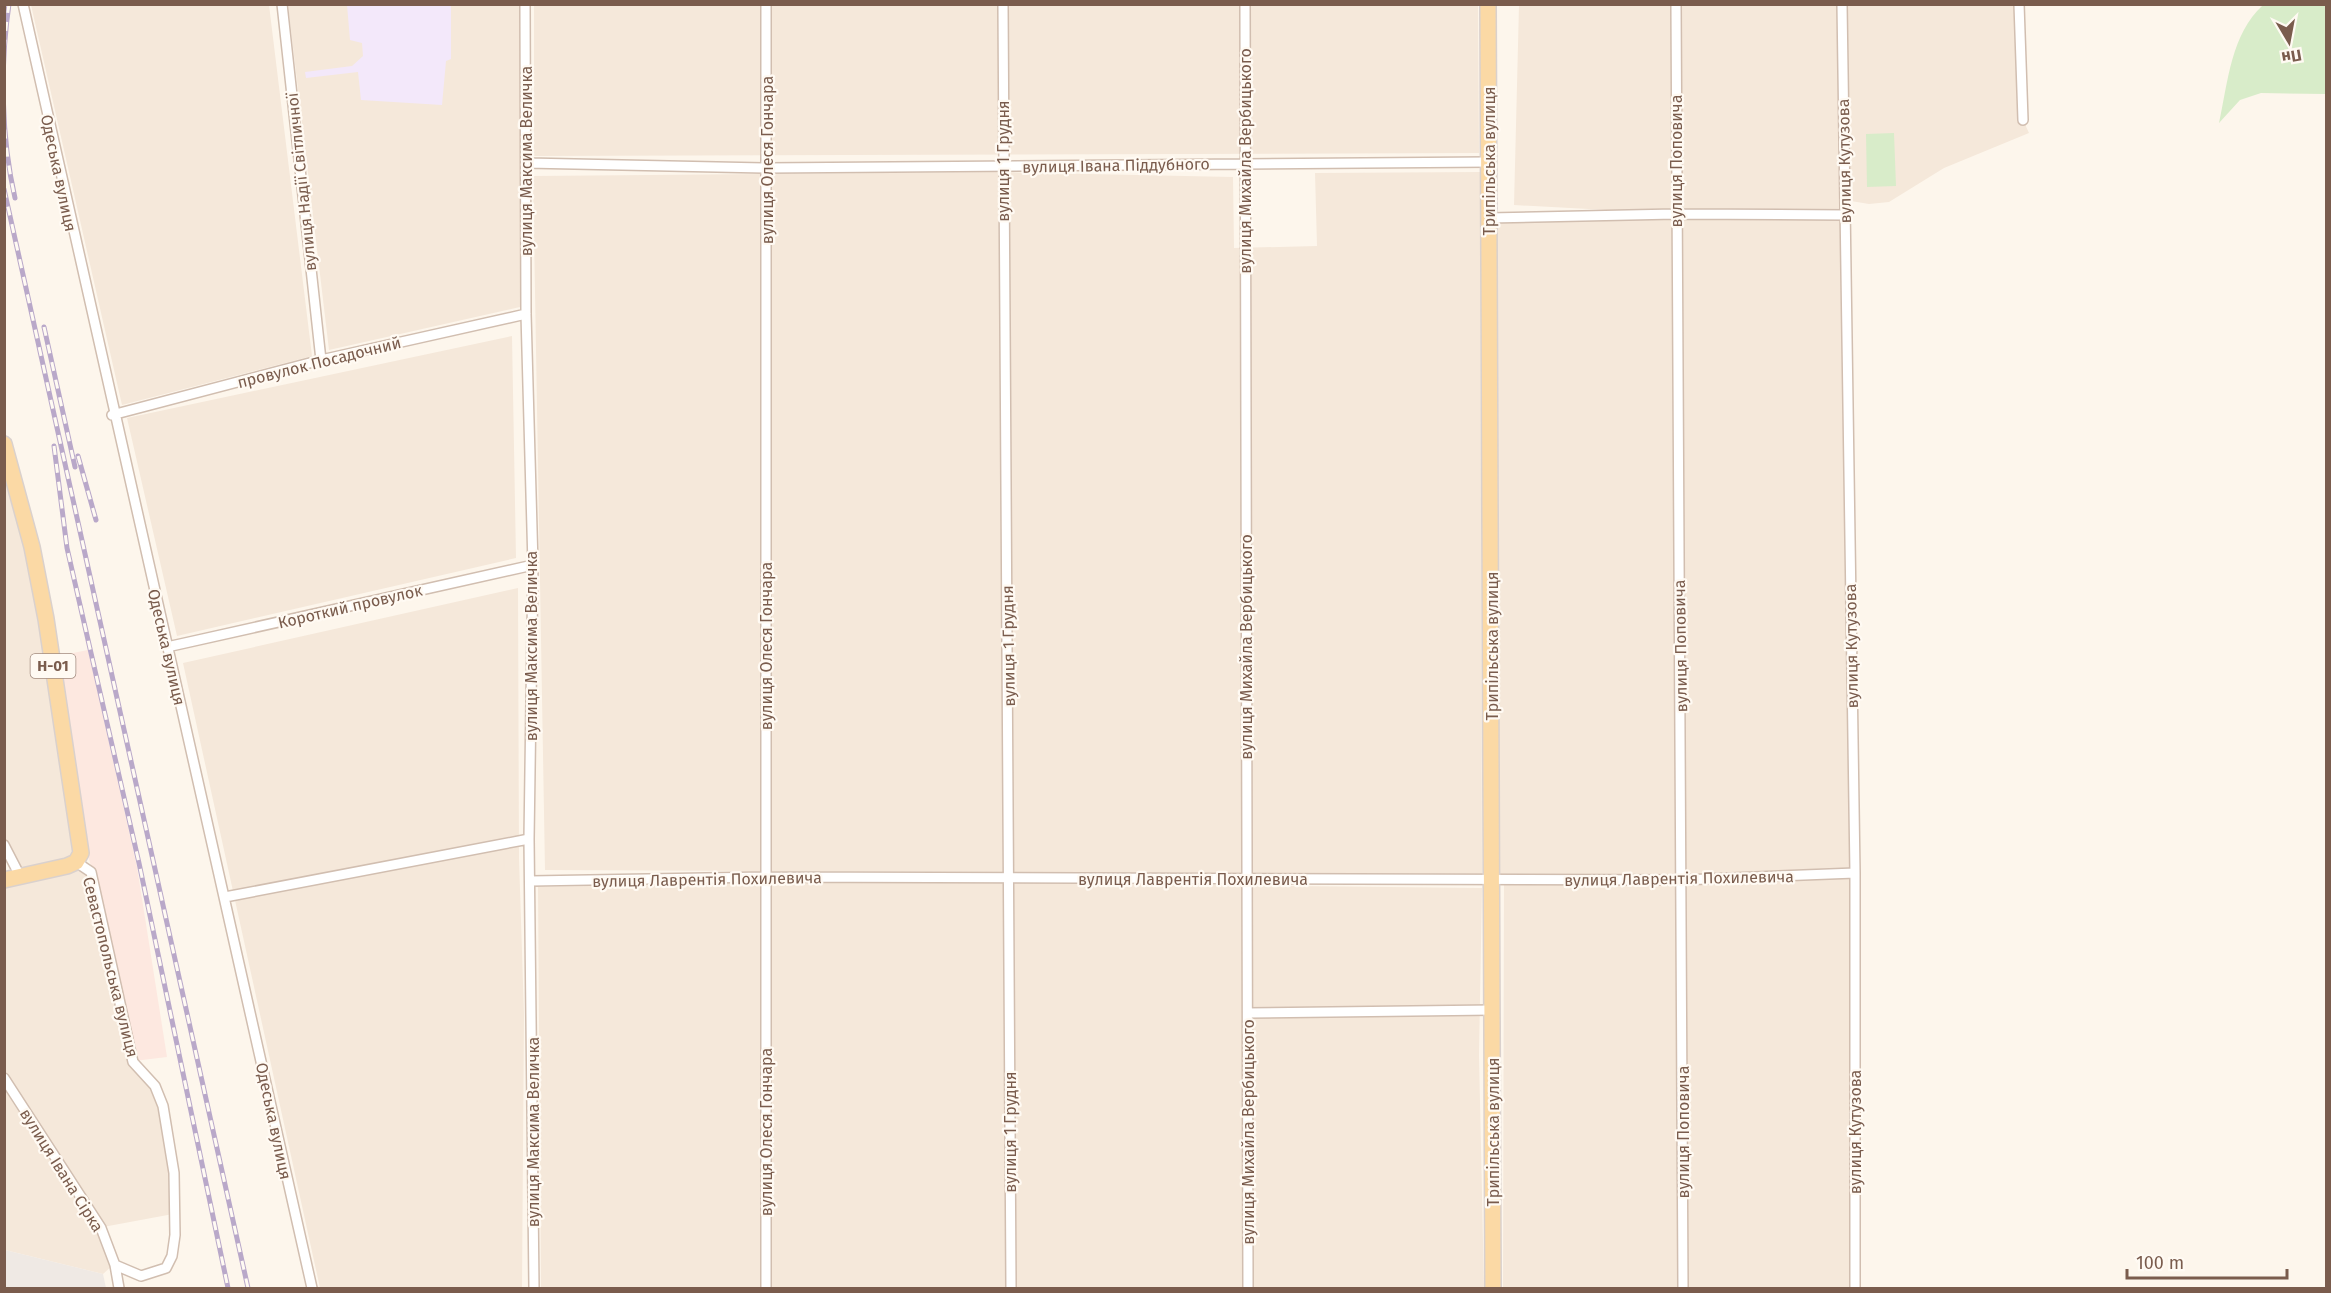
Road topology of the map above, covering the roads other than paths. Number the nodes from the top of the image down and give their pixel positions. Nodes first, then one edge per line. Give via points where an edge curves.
1 (23, 4) edge
2 (282, 4) edge
3 (525, 4) edge
4 (766, 4) edge
5 (1003, 4) edge
6 (1245, 4) edge
7 (1488, 4) edge
8 (1676, 4) edge
9 (1842, 4) edge
10 (2019, 4) edge
11 (2023, 120) dead end
12 (1489, 162) junction
13 (527, 163) junction
14 (1246, 163) junction
15 (1003, 166) junction
16 (767, 168) junction
17 (1675, 214) junction
18 (1845, 214) junction
19 (1489, 218) junction
20 (526, 314) junction
21 (321, 360) junction
22 (112, 415) junction
23 (4, 444) edge
24 (8, 472) edge
25 (533, 565) junction
26 (167, 646) junction
27 (529, 839) junction
28 (4, 844) edge
29 (76, 862) junction
30 (1855, 873) junction
31 (20, 876) junction
32 (766, 877) junction
33 (1010, 878) junction
34 (1246, 879) junction
35 (4, 880) edge
36 (1682, 880) junction
37 (531, 881) junction
38 (1493, 881) junction
39 (225, 897) junction
40 (1493, 1010) junction
41 (1248, 1013) junction
42 (4, 1078) edge
43 (115, 1265) junction
44 (119, 1288) edge
45 (312, 1288) edge
46 (534, 1288) edge
47 (766, 1288) edge
48 (1011, 1288) edge
49 (1248, 1288) edge
50 (1493, 1288) edge
51 (1683, 1288) edge
52 (1855, 1288) edge

1 - 22 street, Одеська вулиця
2 - 21 street, вулиця Надії Світличної
3 - 13 street, вулиця Максима Величка
4 - 16 street, вулиця Олеся Гончара
5 - 15 street, вулиця 1 Грудня
6 - 14 street, вулиця Михайла Вербицького
7 - 12 main road, Трипільська вулиця
8 - 17 street, вулиця Поповича
9 - 18 street, вулиця Кутузова
10 - 11 street
12 - 14 street, вулиця Івана Піддубного
12 - 19 main road, Трипільська вулиця
13 - 16 street, вулиця Івана Піддубного
13 - 20 street, вулиця Максима Величка
14 - 15 street, вулиця Івана Піддубного
14 - 34 street, вулиця Михайла Вербицького
15 - 16 street, вулиця Івана Піддубного
15 - 33 street, вулиця 1 Грудня
16 - 32 street, вулиця Олеся Гончара
17 - 18 street
17 - 19 street
17 - 36 street, вулиця Поповича
18 - 30 street, вулиця Кутузова
19 - 38 main road, Трипільська вулиця
20 - 21 street, провулок Посадочний
20 - 25 street, вулиця Максима Величка
21 - 22 street, провулок Посадочний
22 - 26 street, Одеська вулиця
23 - 24 main road, Севастопольська вулиця / Н-01
24 - 29 main road, Севастопольська вулиця / Н-01 via 32,548 46,619 80,837 81,853
25 - 26 street, Короткий провулок
25 - 27 street, вулиця Максима Величка
26 - 39 street, Одеська вулиця
27 - 37 street, вулиця Максима Величка
27 - 39 street
28 - 31 street
29 - 31 main road
29 - 43 street, Севастопольська вулиця via 91,872 133,1062 155,1086 163,1106 174,1173 175,1235 166,1268 141,1276
30 - 36 street, вулиця Лаврентія Похилевича
30 - 52 street, вулиця Кутузова
31 - 35 main road
32 - 33 street, вулиця Лаврентія Похилевича
32 - 37 street, вулиця Лаврентія Похилевича
32 - 47 street, вулиця Олеся Гончара
33 - 34 street, вулиця Лаврентія Похилевича
33 - 48 street, вулиця 1 Грудня
34 - 38 street, вулиця Лаврентія Похилевича
34 - 41 street, вулиця Михайла Вербицького
36 - 38 street, вулиця Лаврентія Похилевича
36 - 51 street, вулиця Поповича
37 - 46 street, вулиця Максима Величка
38 - 40 main road, Трипільська вулиця
39 - 45 street, Одеська вулиця
40 - 41 street
40 - 50 main road, Трипільська вулиця
41 - 49 street, вулиця Михайла Вербицького
42 - 43 street, вулиця Івана Сірка via 101,1228
43 - 44 street

